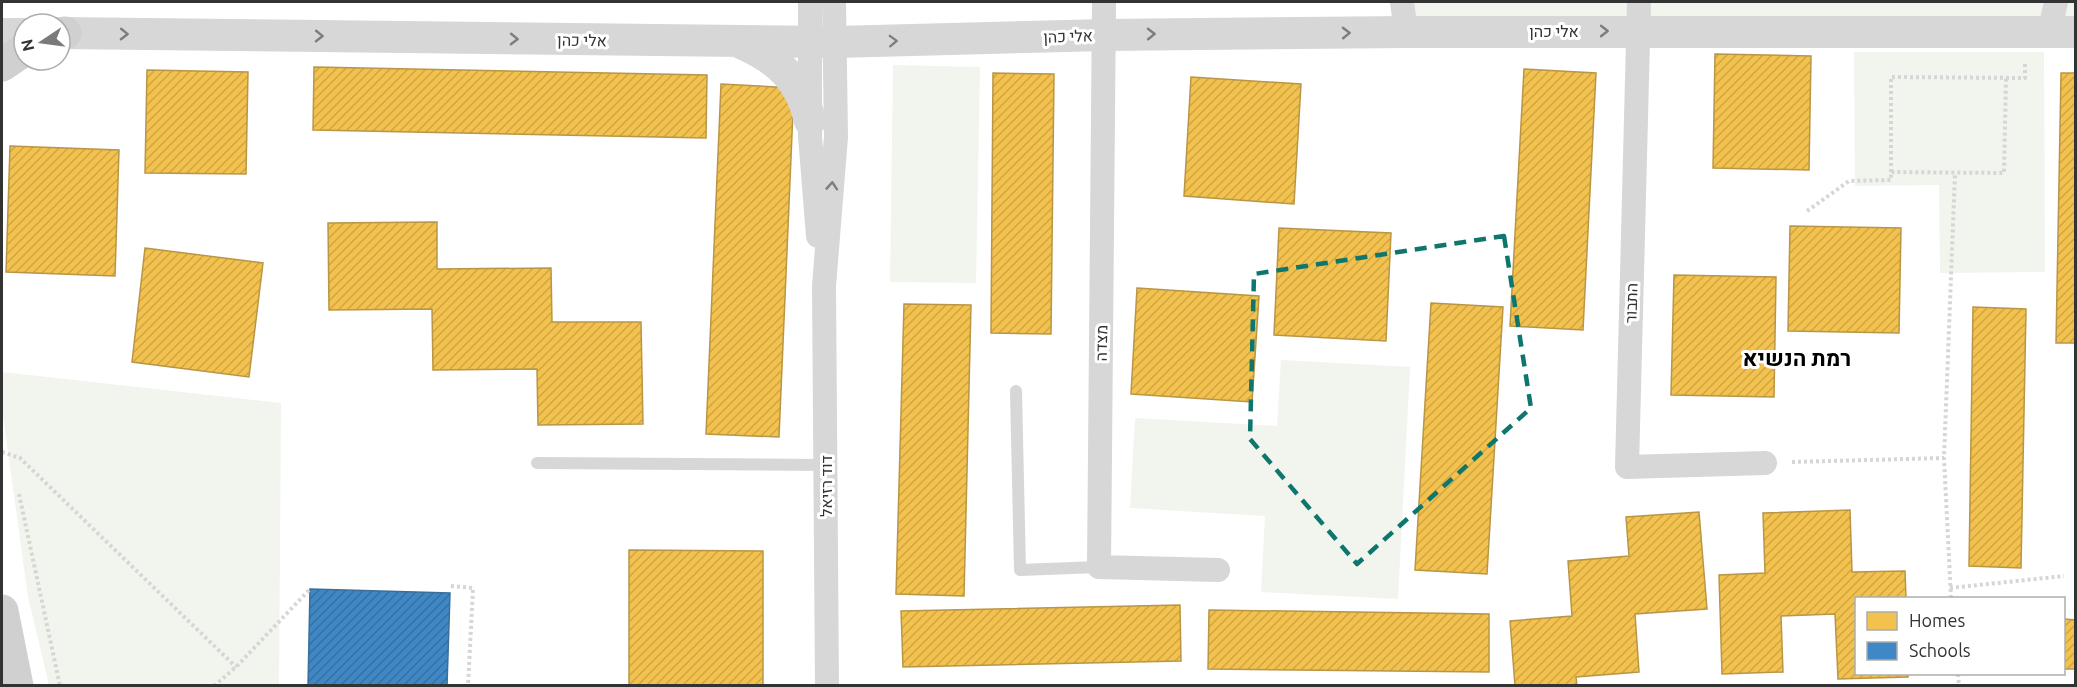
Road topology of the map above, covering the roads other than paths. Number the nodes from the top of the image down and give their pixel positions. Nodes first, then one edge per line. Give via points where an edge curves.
1 (810, 2) edge
2 (834, 2) edge
3 (1104, 2) edge
4 (1402, 2) edge
5 (2056, 2) edge
6 (1639, 16) edge
7 (1406, 32) junction
8 (2062, 32) edge
9 (72, 34) edge
10 (1104, 35) junction
11 (737, 42) junction
12 (822, 42) junction
13 (810, 121) junction
14 (824, 286) junction
15 (1016, 391) dead end
16 (537, 463) dead end
17 (1766, 463) road end
18 (825, 465) junction
19 (1099, 567) junction
20 (1218, 570) dead end
21 (2, 611) edge
22 (17, 686) edge
23 (827, 686) edge

1 - 12 street, דוד רזיאל
2 - 12 street, דוד רזיאל
3 - 10 street, מצדה
4 - 7 street
5 - 8 street
7 -> 6 street, אלי כהן
6 - 8 street, אלי כהן
6 - 17 street, התבור via 1627,466
10 -> 7 street, אלי כהן
9 -> 11 street, אלי כהן
12 -> 10 street, אלי כהן
10 - 19 street, מצדה
11 - 12 street, אלי כהן
11 - 13 street via 783,67 800,90
12 - 13 street, דוד רזיאל
14 -> 12 street, דוד רזיאל via 836,137
13 - 14 street, דוד רזיאל
14 - 18 street, דוד רזיאל
15 - 19 lane via 1020,570
16 - 18 lane
18 - 23 street, דוד רזיאל
19 - 20 street
21 - 22 main road

